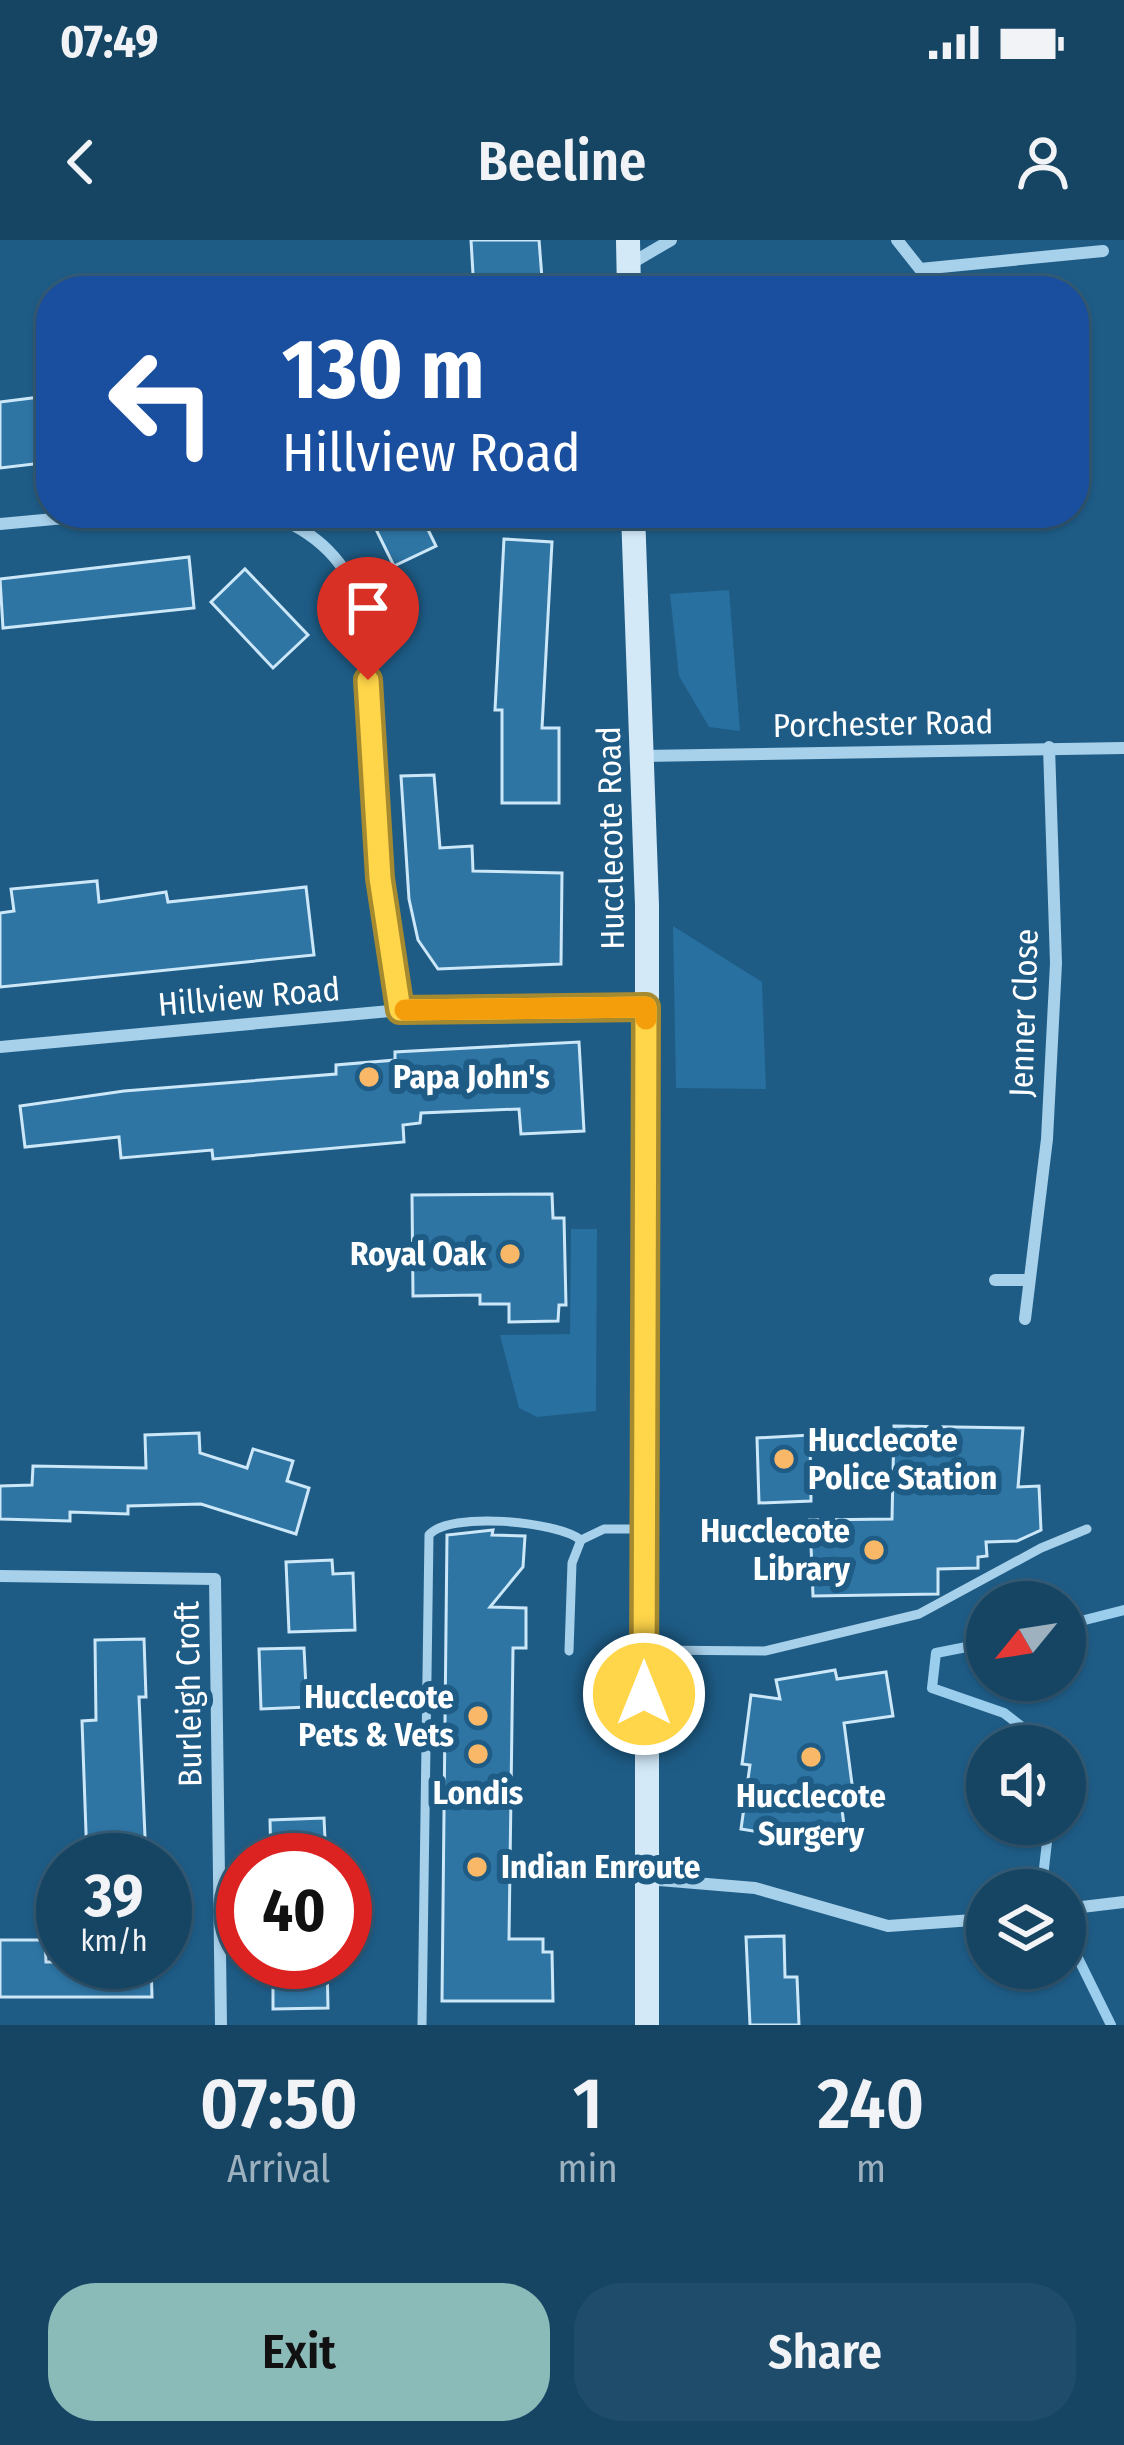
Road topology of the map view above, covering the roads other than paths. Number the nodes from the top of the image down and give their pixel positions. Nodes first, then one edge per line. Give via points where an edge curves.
1 (670, 240) edge
2 (897, 240) edge
3 (1102, 250) dead end
4 (628, 252) edge
5 (36, 521) edge
6 (0, 524) edge
7 (299, 528) edge
8 (635, 528) edge
9 (1049, 747) junction
10 (1124, 748) edge
11 (643, 757) junction
12 (646, 1007) junction
13 (400, 1010) junction
14 (0, 1047) edge
15 (995, 1280) dead end
16 (1028, 1280) junction
17 (1025, 1319) dead end
18 (645, 1529) junction
19 (1088, 1529) dead end
20 (581, 1540) junction
21 (0, 1576) edge
22 (644, 1650) junction
23 (569, 1651) dead end
24 (644, 1879) junction
25 (1124, 1902) edge
26 (1086, 1907) edge
27 (966, 1920) edge
28 (221, 2025) edge
29 (422, 2025) edge
30 (647, 2025) edge

1 - 4 street
2 - 3 street via 920,268
5 - 6 street
7 - 13 street via 332,552 364,613 380,878
8 - 11 street, Hucclecote Road
9 - 10 street, Porchester Road
9 - 11 street, Porchester Road
9 - 16 street, Jenner Close via 1055,963 1047,1139
11 - 12 street, Hucclecote Road
12 - 13 street, Hillview Road
12 - 18 street, Hucclecote Road
13 - 14 street, Hillview Road
15 - 16 street
16 - 17 street, Jenner Close
18 - 20 lane via 604,1529
18 - 22 street, Hucclecote Road
19 - 22 lane via 919,1614 765,1651
20 - 23 lane via 572,1563
20 - 29 lane via 551,1527 455,1521 429,1535
21 - 28 street, Burleigh Croft via 214,1579
22 - 24 street, Hucclecote Road
24 - 27 street via 755,1888 888,1926
24 - 30 street, Hucclecote Road
25 - 26 street

